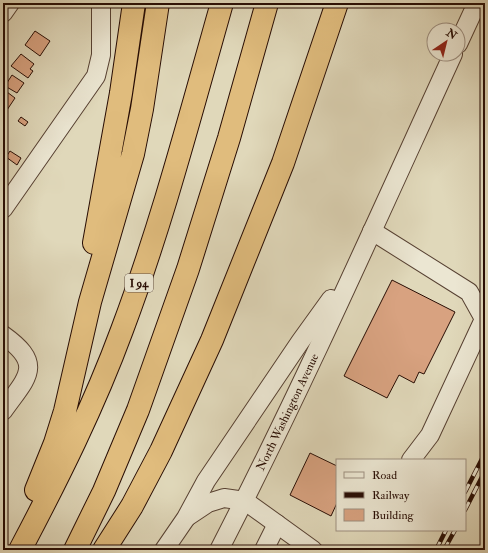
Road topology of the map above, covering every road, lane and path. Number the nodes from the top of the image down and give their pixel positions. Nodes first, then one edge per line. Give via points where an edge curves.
1 (10, 3) edge
2 (101, 3) edge
3 (134, 3) edge
4 (158, 3) edge
5 (222, 3) edge
6 (267, 3) edge
7 (337, 3) edge
8 (477, 3) edge
9 (3, 13) edge
10 (466, 27) edge
11 (449, 62) edge
12 (3, 209) edge
13 (372, 230) junction
14 (356, 266) junction
15 (90, 302) junction
16 (3, 335) edge
17 (3, 411) edge
18 (412, 459) edge
19 (245, 501) junction
20 (186, 518) junction
21 (277, 524) junction
22 (8, 550) edge
23 (20, 550) edge
24 (75, 550) edge
25 (104, 550) edge
26 (164, 550) edge
27 (219, 550) edge
28 (264, 550) edge
29 (313, 550) edge

1 - 9 street
2 - 12 street via 101,54 96,76
3 - 15 highway via 121,93 88,276
4 - 15 highway via 133,154
5 - 23 highway, I 94 via 156,231 122,330 67,458
6 - 24 highway via 229,138 188,269 138,410 104,491
7 - 25 highway via 283,162 212,340 161,451 132,506
8 - 10 street
11 - 13 street, North Washington Avenue
13 - 14 street, North Washington Avenue
13 - 18 street via 470,292 484,319 430,435
14 - 19 street, North Washington Avenue
14 - 20 street, North Washington Avenue via 300,342 210,474
15 - 22 highway via 55,443
16 - 17 street via 20,347 28,359 28,377
19 - 20 street, North Washington Avenue via 224,498 208,503
19 - 21 street
19 - 27 street
20 - 26 street, North Washington Avenue
21 - 28 street
21 - 29 street

